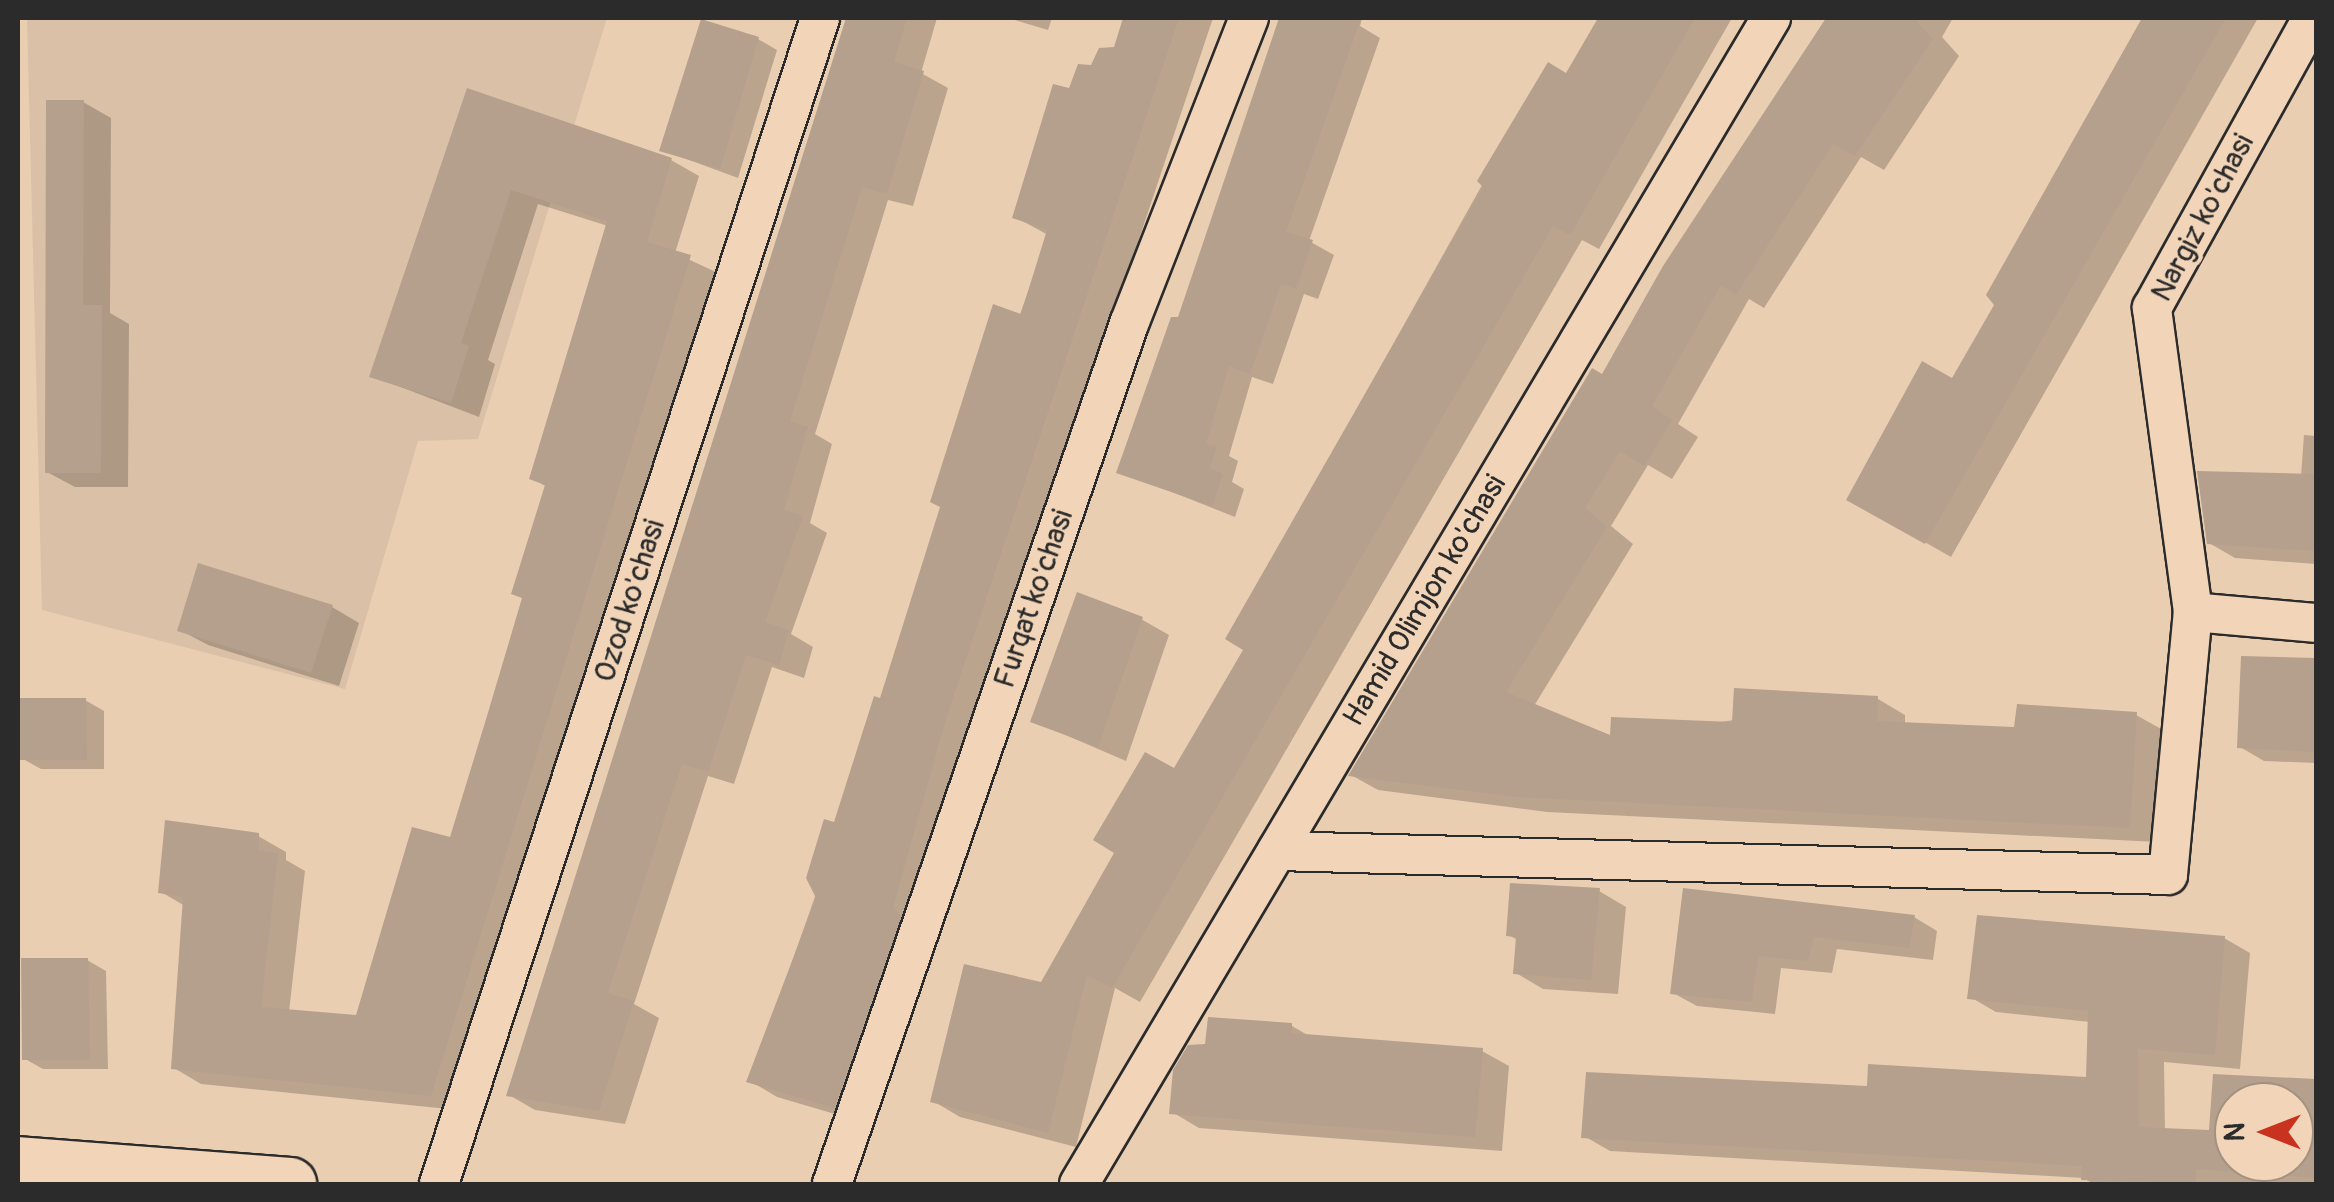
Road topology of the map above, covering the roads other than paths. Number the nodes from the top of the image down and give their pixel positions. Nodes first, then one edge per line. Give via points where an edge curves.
1 (820, 18) edge
2 (1250, 18) edge
3 (1771, 18) edge
4 (2312, 18) edge
5 (2193, 612) junction
6 (2316, 623) edge
7 (1277, 850) junction
8 (18, 1163) edge
9 (290, 1184) edge
10 (440, 1184) edge
11 (832, 1184) edge
12 (1079, 1184) edge

1 - 10 street, Ozod ko'chasi
2 - 11 street, Furqat ko'chasi via 1129,324
3 - 7 street, Hamid Olimjon ko'chasi
4 - 5 street, Nargiz ko'chasi via 2152,308
5 - 6 street
5 - 7 street, Nargiz ko'chasi via 2168,875
7 - 12 street, Hamid Olimjon ko'chasi
8 - 9 main road

